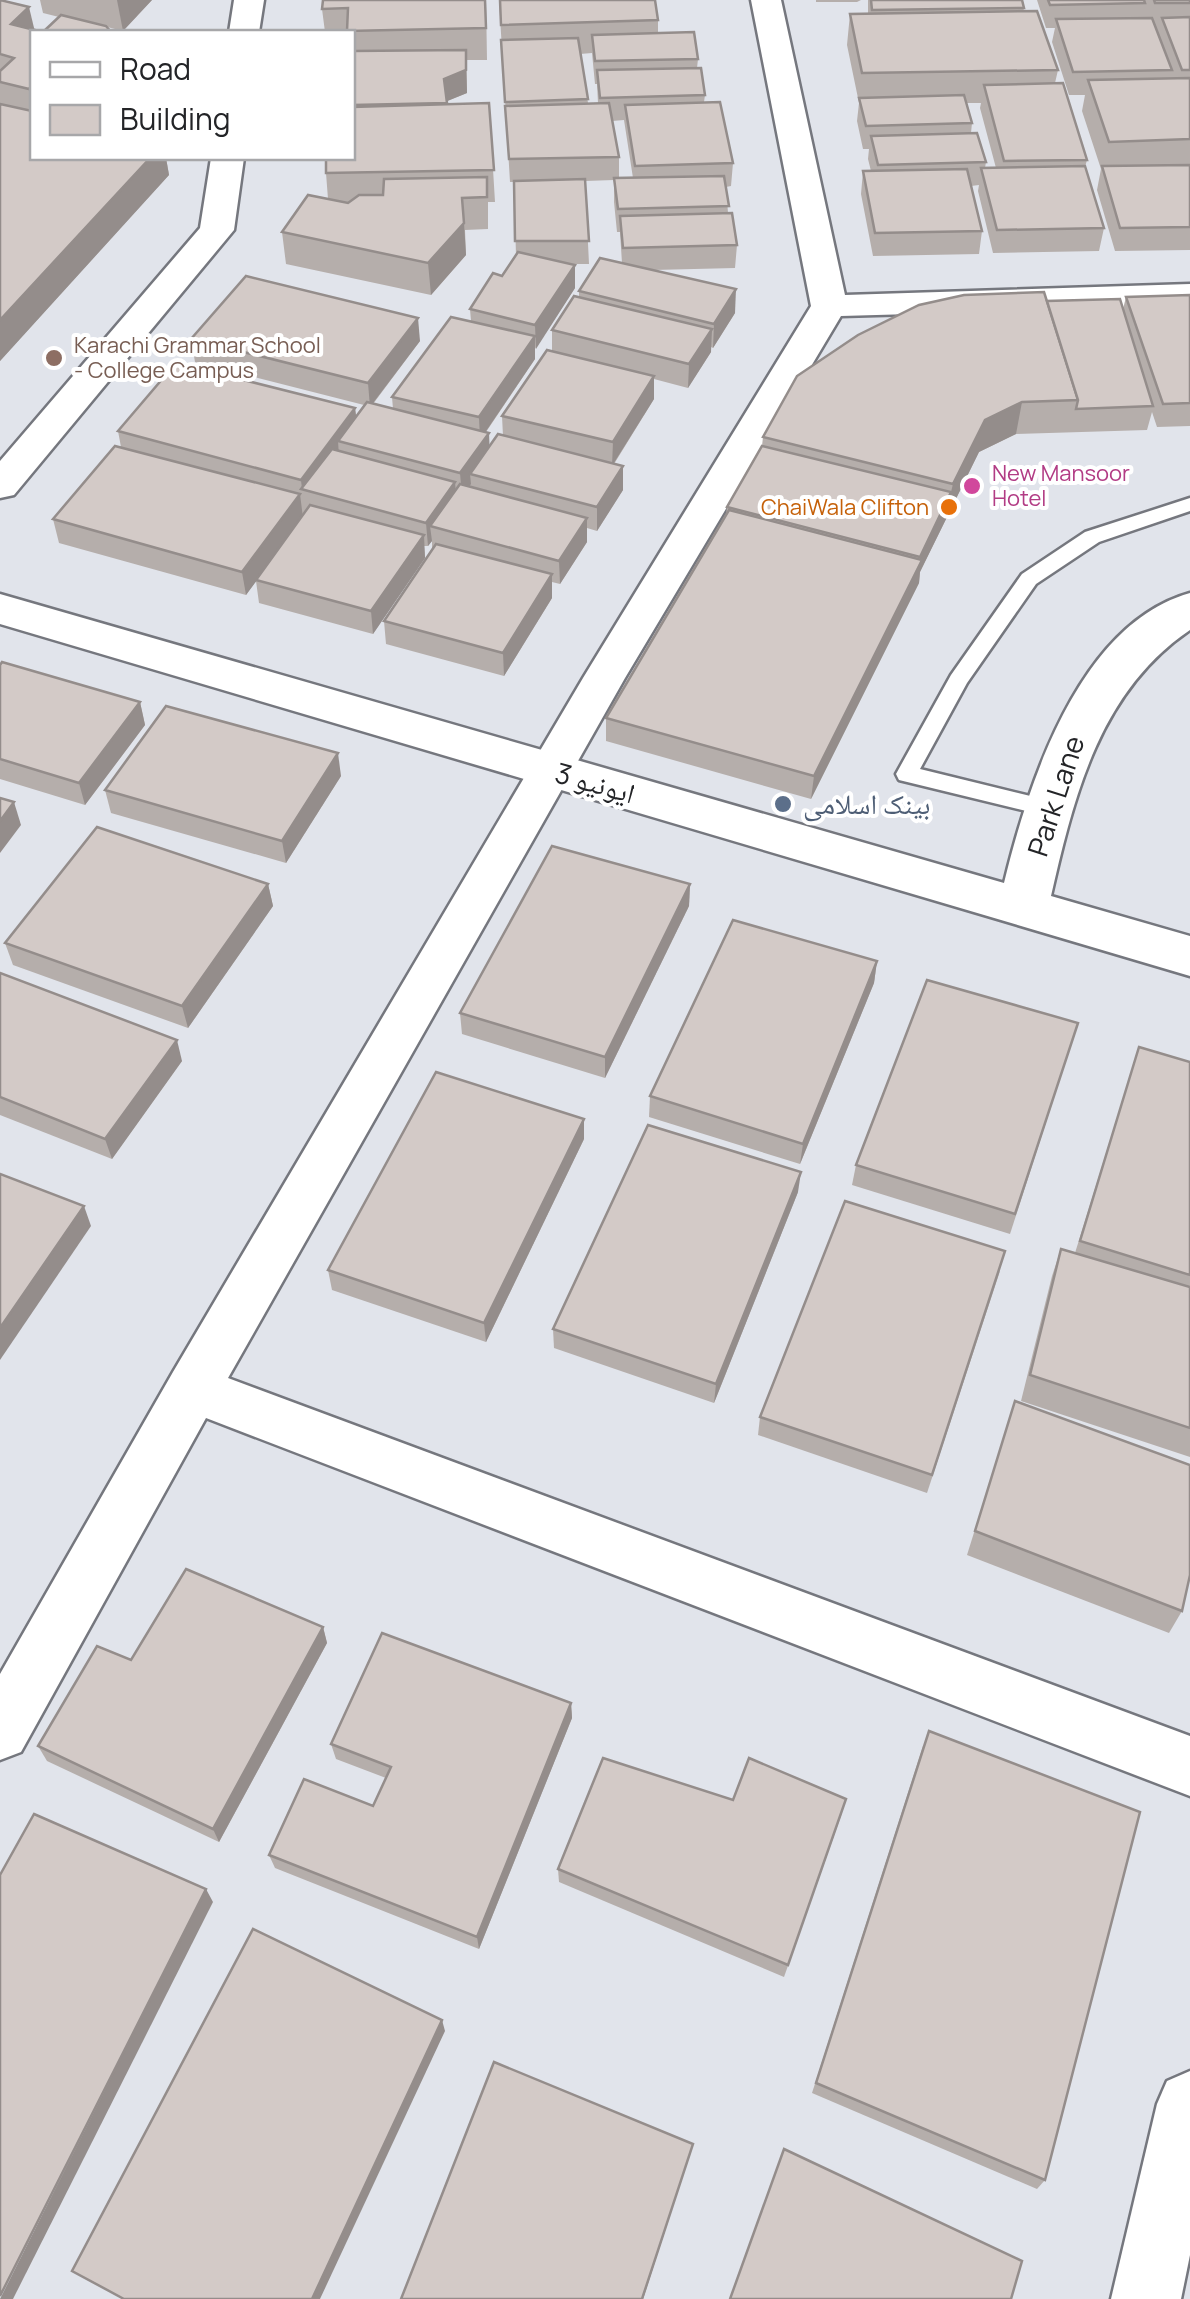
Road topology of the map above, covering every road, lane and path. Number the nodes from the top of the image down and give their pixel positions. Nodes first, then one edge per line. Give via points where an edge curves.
1 (249, 0) edge
2 (766, 0) edge
3 (244, 30) edge
4 (227, 160) edge
5 (1190, 295) edge
6 (829, 306) junction
7 (0, 486) edge
8 (1190, 504) edge
9 (1190, 608) edge
10 (0, 609) edge
11 (551, 770) junction
12 (1047, 808) junction
13 (1023, 910) junction
14 (1190, 956) edge
15 (192, 1389) junction
16 (0, 1731) edge
17 (1190, 1766) edge
18 (1190, 2104) edge
19 (1146, 2299) edge

1 - 3 street
2 - 6 street
4 - 7 street via 217,230
5 - 6 street
6 - 11 street
8 - 12 lane via 1092,537 1029,579 958,680 907,774
9 - 12 street, Park Lane via 1120,663 1078,728
10 - 11 street, ایونیو 3
11 - 13 street, ایونیو 3
11 - 15 street
12 - 13 street, Park Lane
13 - 14 street, ایونیو 3
15 - 16 street
15 - 17 street
18 - 19 street

